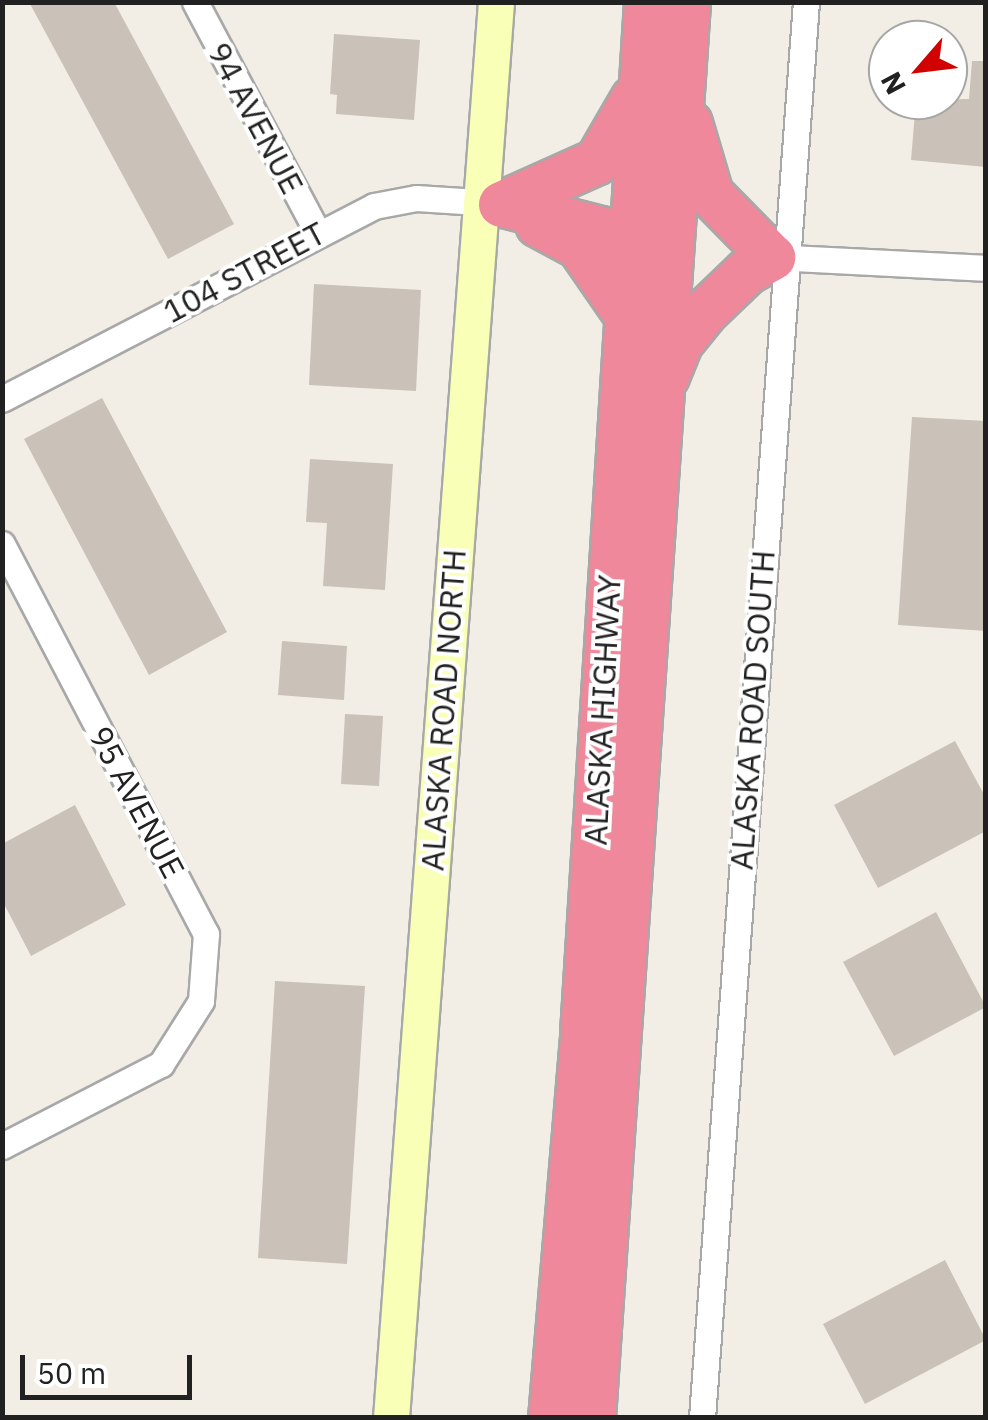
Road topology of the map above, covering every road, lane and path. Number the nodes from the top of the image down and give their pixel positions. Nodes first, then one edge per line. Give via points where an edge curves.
1 (195, 2) edge
2 (496, 2) edge
3 (646, 2) edge
4 (687, 2) edge
5 (806, 2) edge
6 (661, 84) junction
7 (636, 152) junction
8 (491, 203) junction
9 (671, 208) junction
10 (318, 233) junction
11 (628, 244) junction
12 (777, 258) junction
13 (986, 268) edge
14 (667, 282) junction
15 (624, 311) junction
16 (659, 394) junction
17 (2, 398) edge
18 (2, 544) edge
19 (2, 1146) edge
20 (391, 1418) edge
21 (551, 1418) edge
22 (592, 1418) edge
23 (702, 1418) edge

1 - 10 street, 94 AVENUE
2 - 8 street, ALASKA ROAD NORTH
3 - 6 highway, ALASKA HIGHWAY
4 - 6 highway, ALASKA HIGHWAY
5 - 12 street, ALASKA ROAD SOUTH
6 - 7 highway, ALASKA HIGHWAY
6 - 8 highway via 597,160
6 - 9 highway, ALASKA HIGHWAY
6 - 12 highway via 710,194
7 - 9 highway
7 - 11 highway, ALASKA HIGHWAY
8 - 10 street, 104 STREET via 392,200
8 - 11 highway via 570,217
8 - 15 highway via 578,246
8 - 20 street, ALASKA ROAD NORTH
9 - 12 highway
9 - 14 highway, ALASKA HIGHWAY
10 - 17 street, 104 STREET
11 - 14 highway
11 - 15 highway, ALASKA HIGHWAY
12 - 13 street
12 - 16 highway via 703,314 680,343
12 - 23 street, ALASKA ROAD SOUTH
14 - 16 highway, ALASKA HIGHWAY
15 - 21 highway, ALASKA HIGHWAY via 583,1033
16 - 22 highway, ALASKA HIGHWAY
18 - 19 street, 95 AVENUE via 206,934 201,1001 161,1064

